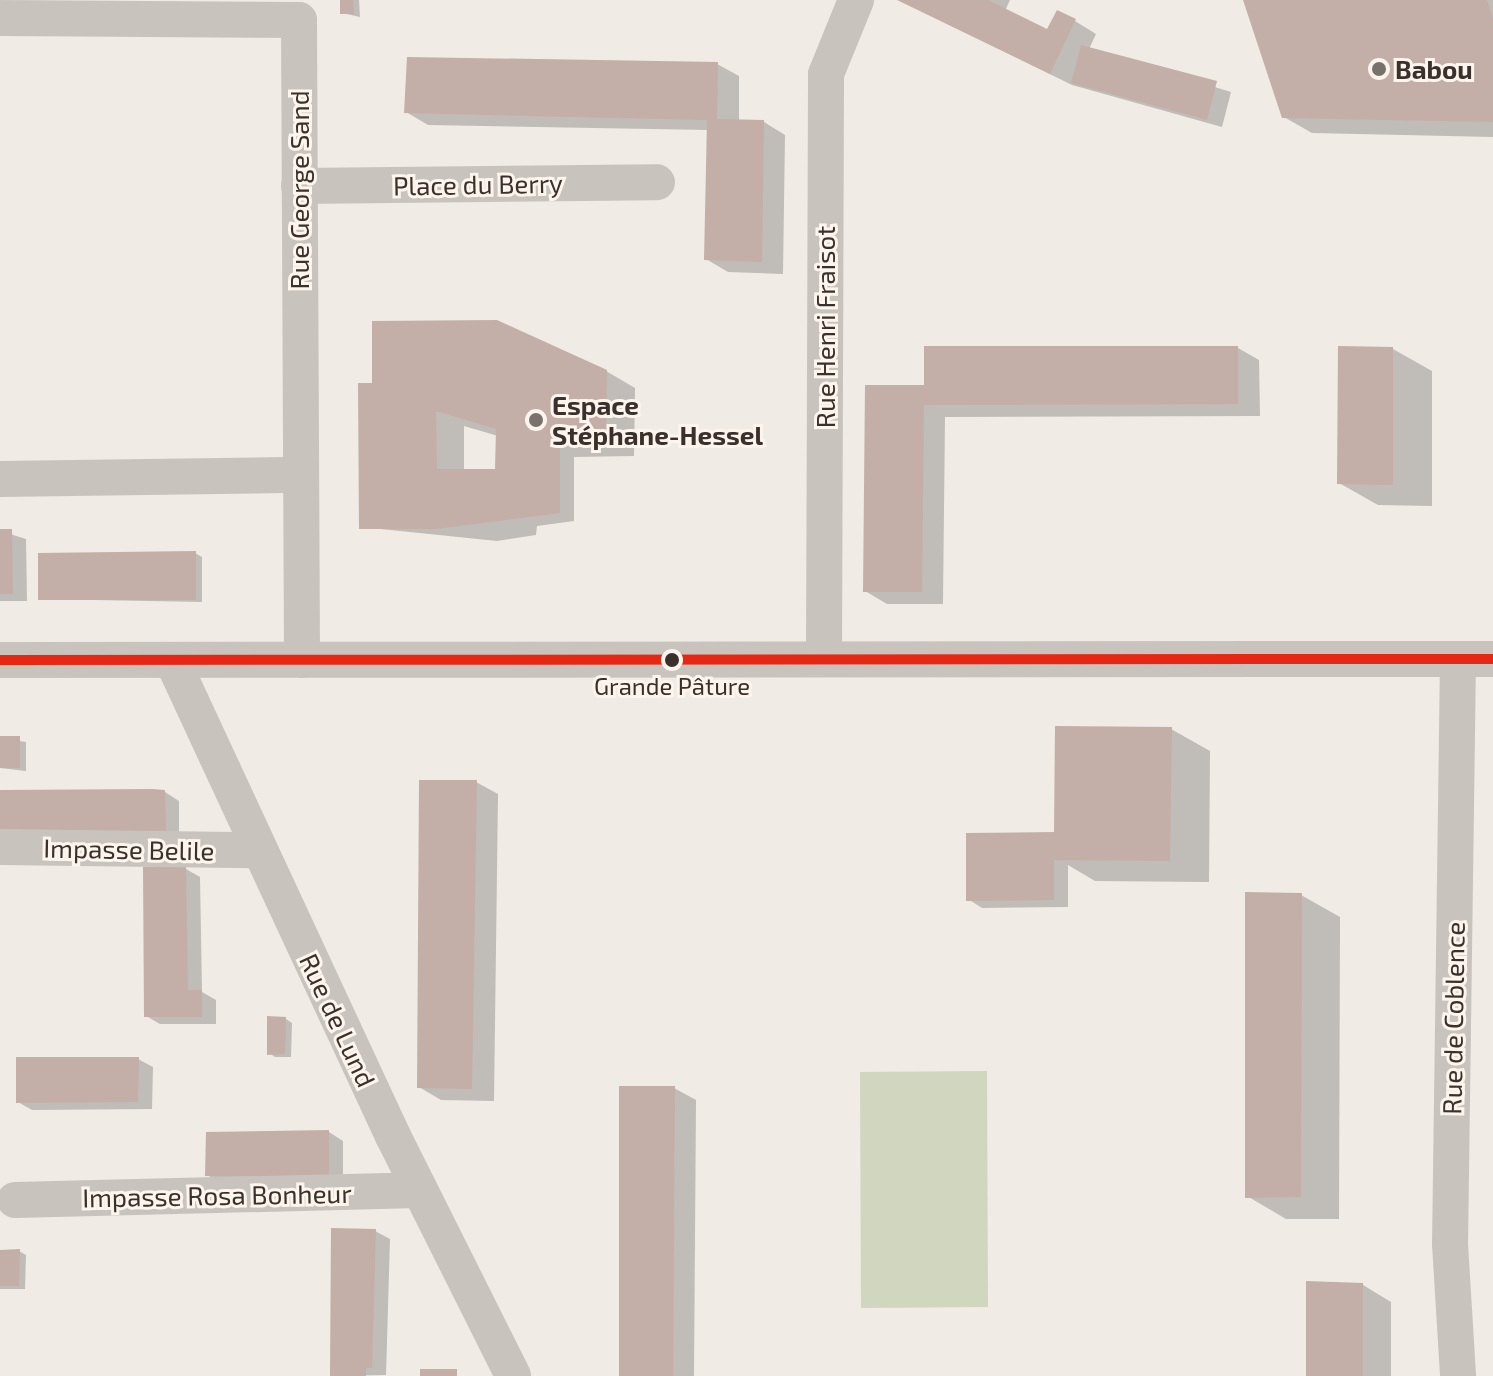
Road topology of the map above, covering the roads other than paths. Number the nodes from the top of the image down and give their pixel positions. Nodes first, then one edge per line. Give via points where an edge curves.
1 (856, 0) edge
2 (0, 18) edge
3 (657, 182) dead end
4 (299, 186) junction
5 (299, 475) junction
6 (0, 479) edge
7 (824, 659) junction
8 (1475, 659) edge
9 (0, 660) edge
10 (172, 660) junction
11 (302, 660) junction
12 (0, 847) edge
13 (258, 850) junction
14 (419, 1190) junction
15 (15, 1200) dead end
16 (513, 1376) edge
17 (1458, 1376) edge

1 - 7 street, Rue Henri Fraisot via 826,74
2 - 4 street, Rue George Sand via 299,20
3 - 4 street, Place du Berry
4 - 5 street, Rue George Sand
5 - 6 street
5 - 11 street, Rue George Sand
7 - 8 street
7 - 11 street
8 - 17 street, Rue de Coblence via 1450,1244
9 - 10 street
10 - 11 street
10 - 13 street, Rue de Lund
12 - 13 street, Impasse Belile
13 - 14 street, Rue de Lund
14 - 15 street, Impasse Rosa Bonheur
14 - 16 street, Rue de Lund

